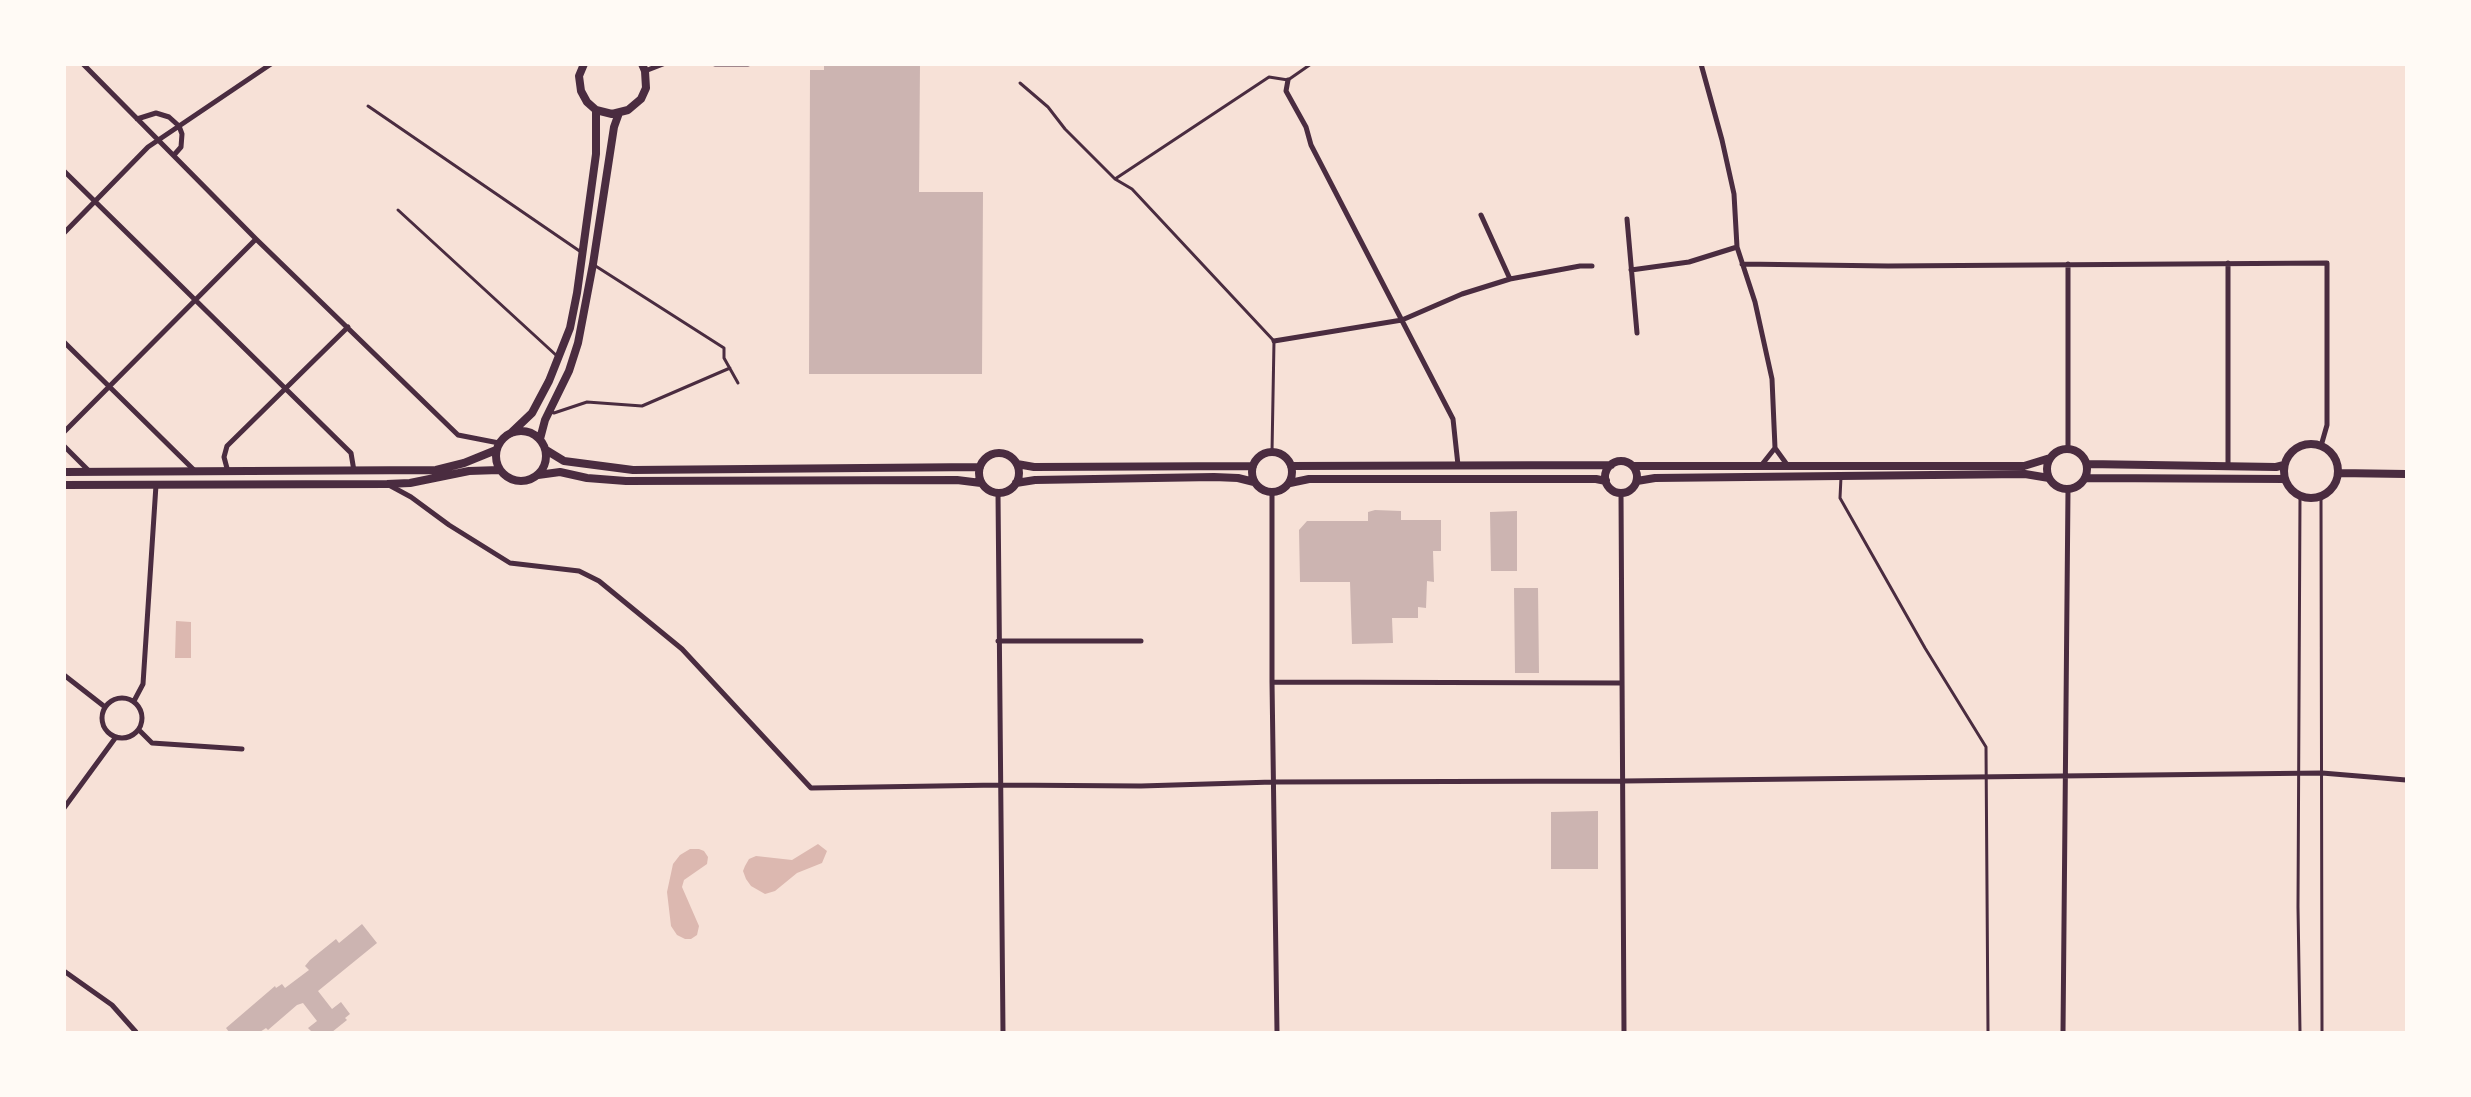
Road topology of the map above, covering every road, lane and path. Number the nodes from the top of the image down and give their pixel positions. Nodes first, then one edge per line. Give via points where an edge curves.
1 (83, 64) edge
2 (271, 64) edge
3 (575, 64) edge
4 (584, 64) edge
5 (663, 64) edge
6 (715, 64) edge
7 (748, 64) edge
8 (1311, 64) edge
9 (1701, 64) edge
10 (644, 68) edge
11 (579, 76) junction
12 (1288, 80) junction
13 (1020, 83) dead end
14 (368, 106) dead end
15 (596, 110) junction
16 (619, 113) junction
17 (137, 119) junction
18 (179, 126) junction
19 (158, 140) junction
20 (174, 155) junction
21 (64, 171) edge
22 (1115, 179) junction
23 (95, 201) junction
24 (398, 210) dead end
25 (1481, 215) dead end
26 (1627, 219) dead end
27 (64, 233) edge
28 (256, 239) junction
29 (1737, 247) junction
30 (583, 253) junction
31 (2228, 263) junction
32 (593, 264) junction
33 (1742, 264) junction
34 (2068, 264) junction
35 (1592, 266) dead end
36 (1631, 270) junction
37 (1510, 279) junction
38 (196, 300) junction
39 (1402, 320) junction
40 (348, 327) junction
41 (1637, 333) dead end
42 (1274, 341) junction
43 (64, 342) edge
44 (559, 357) junction
45 (730, 368) junction
46 (738, 383) dead end
47 (110, 388) junction
48 (285, 389) junction
49 (548, 411) junction
50 (64, 432) edge
51 (511, 433) junction
52 (540, 439) junction
53 (64, 446) edge
54 (497, 446) junction
55 (2321, 446) junction
56 (1775, 448) junction
57 (2068, 449) junction
58 (546, 450) junction
59 (1272, 452) junction
60 (2050, 458) junction
61 (1017, 464) junction
62 (2087, 464) junction
63 (1291, 465) junction
64 (1458, 465) junction
65 (1611, 465) junction
66 (2284, 465) junction
67 (1252, 466) junction
68 (1633, 466) junction
69 (2228, 466) junction
70 (980, 467) junction
71 (1760, 467) junction
72 (1788, 467) junction
73 (499, 470) junction
74 (354, 471) junction
75 (64, 472) edge
76 (90, 472) junction
77 (228, 472) junction
78 (156, 473) junction
79 (196, 473) junction
80 (2338, 473) junction
81 (2406, 474) edge
82 (538, 475) junction
83 (1841, 477) junction
84 (2049, 478) junction
85 (2086, 478) junction
86 (2285, 479) junction
87 (1636, 481) junction
88 (1254, 482) junction
89 (1606, 482) junction
90 (981, 483) junction
91 (1016, 483) junction
92 (1290, 483) junction
93 (387, 484) junction
94 (64, 485) edge
95 (156, 485) junction
96 (2068, 490) junction
97 (998, 493) junction
98 (1272, 493) junction
99 (1622, 493) junction
100 (2300, 496) junction
101 (2321, 496) junction
102 (998, 641) junction
103 (1141, 641) dead end
104 (64, 675) edge
105 (1272, 682) junction
106 (1622, 683) junction
107 (134, 701) junction
108 (105, 707) junction
109 (139, 730) junction
110 (116, 737) junction
111 (242, 749) dead end
112 (2322, 773) junction
113 (2298, 774) junction
114 (1986, 777) junction
115 (2065, 777) junction
116 (2406, 780) edge
117 (1273, 782) junction
118 (1624, 782) junction
119 (999, 785) junction
120 (64, 808) edge
121 (64, 971) edge
122 (136, 1032) edge
123 (1003, 1032) edge
124 (1277, 1032) edge
125 (1624, 1032) edge
126 (1988, 1032) edge
127 (2063, 1032) edge
128 (2300, 1032) edge
129 (2322, 1032) edge

1 - 17 street
2 - 18 street
3 - 11 main road
4 - 11 main road
5 - 10 street
6 - 7 street
8 - 12 lane
9 - 29 street via 1734,194
10 - 16 main road via 646,88 641,99
11 - 15 main road via 581,91
12 - 22 lane via 1269,76
12 - 39 street via 1286,91 1306,127 1311,145
13 - 22 lane
14 - 30 lane
15 - 16 main road
15 - 30 main road via 596,154
16 - 32 main road
17 - 18 street via 156,113
17 - 19 street
18 - 19 street
18 - 20 street via 181,147
19 - 20 street
19 - 23 street
20 - 28 street
21 - 23 street
22 - 42 lane via 1132,189
23 - 27 street
23 - 38 street
24 - 44 lane
25 - 37 street
26 - 36 street
28 - 38 street
28 - 40 street
29 - 33 street
29 - 36 street via 1689,262
30 - 44 main road via 570,328
31 - 34 street
31 - 55 street via 2328,263 2327,425
31 - 69 street
32 - 45 lane via 724,348
32 - 49 main road via 578,343
33 - 34 street
33 - 56 street via 1772,379
34 - 57 street
35 - 37 street
36 - 41 street
37 - 39 street via 1462,294
38 - 47 street
38 - 48 street
39 - 42 street
39 - 64 street via 1453,419
40 - 48 street
40 - 54 street via 458,435
42 - 59 lane
43 - 47 street
44 - 51 main road via 532,413
45 - 46 lane
45 - 49 lane via 642,406 588,402 554,413
47 - 50 street
47 - 79 street
48 - 74 street via 351,453
48 - 77 street via 227,447 224,457
49 - 52 main road
51 - 52 main road via 526,431
51 - 54 main road
52 - 58 main road
53 - 76 street
54 - 73 main road via 495,460
54 - 74 main road via 464,463 436,470
55 - 66 main road via 2301,445 2290,453
55 - 80 main road via 2332,454
56 - 71 street
56 - 72 street
57 - 60 main road
57 - 62 main road via 2082,455
58 - 70 main road via 564,461 633,470
58 - 82 main road via 545,463
59 - 63 main road via 1284,456
59 - 67 main road via 1260,456
60 - 72 main road via 2024,466
60 - 84 main road
61 - 67 main road via 1046,468
61 - 70 main road via 1001,453 988,456
61 - 91 main road
62 - 69 main road
62 - 85 main road
63 - 64 main road
63 - 92 main road
64 - 65 main road
65 - 68 main road via 1622,461
65 - 89 main road
66 - 69 main road
66 - 86 main road
67 - 88 main road
68 - 71 main road
68 - 87 main road
70 - 90 main road
71 - 72 main road
73 - 82 main road via 518,481
73 - 93 main road
74 - 77 main road
75 - 76 main road
76 - 78 main road
77 - 79 main road
78 - 79 main road
78 - 95 main road
80 - 81 main road
80 - 101 main road via 2333,487
82 - 90 main road via 560,472 626,481
83 - 84 main road via 2025,474
83 - 87 main road
83 - 114 lane via 1840,498 1986,747
84 - 96 main road via 2059,488
85 - 86 main road
85 - 96 main road
86 - 100 main road
87 - 99 main road
88 - 91 main road via 1214,477
88 - 98 main road
89 - 92 main road via 1309,479
89 - 99 main road via 1612,490
90 - 97 main road
91 - 97 main road
92 - 98 main road
93 - 95 main road
93 - 119 street via 510,563 579,572 599,581 682,650 811,788
94 - 95 main road
95 - 107 street via 143,684
96 - 115 street
97 - 102 street
98 - 105 street
99 - 106 street
100 - 101 main road
100 - 113 lane
101 - 112 lane
102 - 103 street
102 - 119 street
104 - 108 street
105 - 106 street
105 - 117 street
106 - 118 street
107 - 108 street via 115,699
107 - 109 street via 142,714
108 - 110 street via 102,722
109 - 110 street via 129,737
109 - 111 street via 152,743
110 - 120 street
112 - 113 street
112 - 116 street
112 - 129 lane
113 - 115 street
113 - 128 lane
114 - 115 street
114 - 118 street
114 - 126 lane
115 - 127 street
117 - 118 street
117 - 119 street
117 - 124 street
118 - 125 street
119 - 123 street
121 - 122 street via 112,1005

